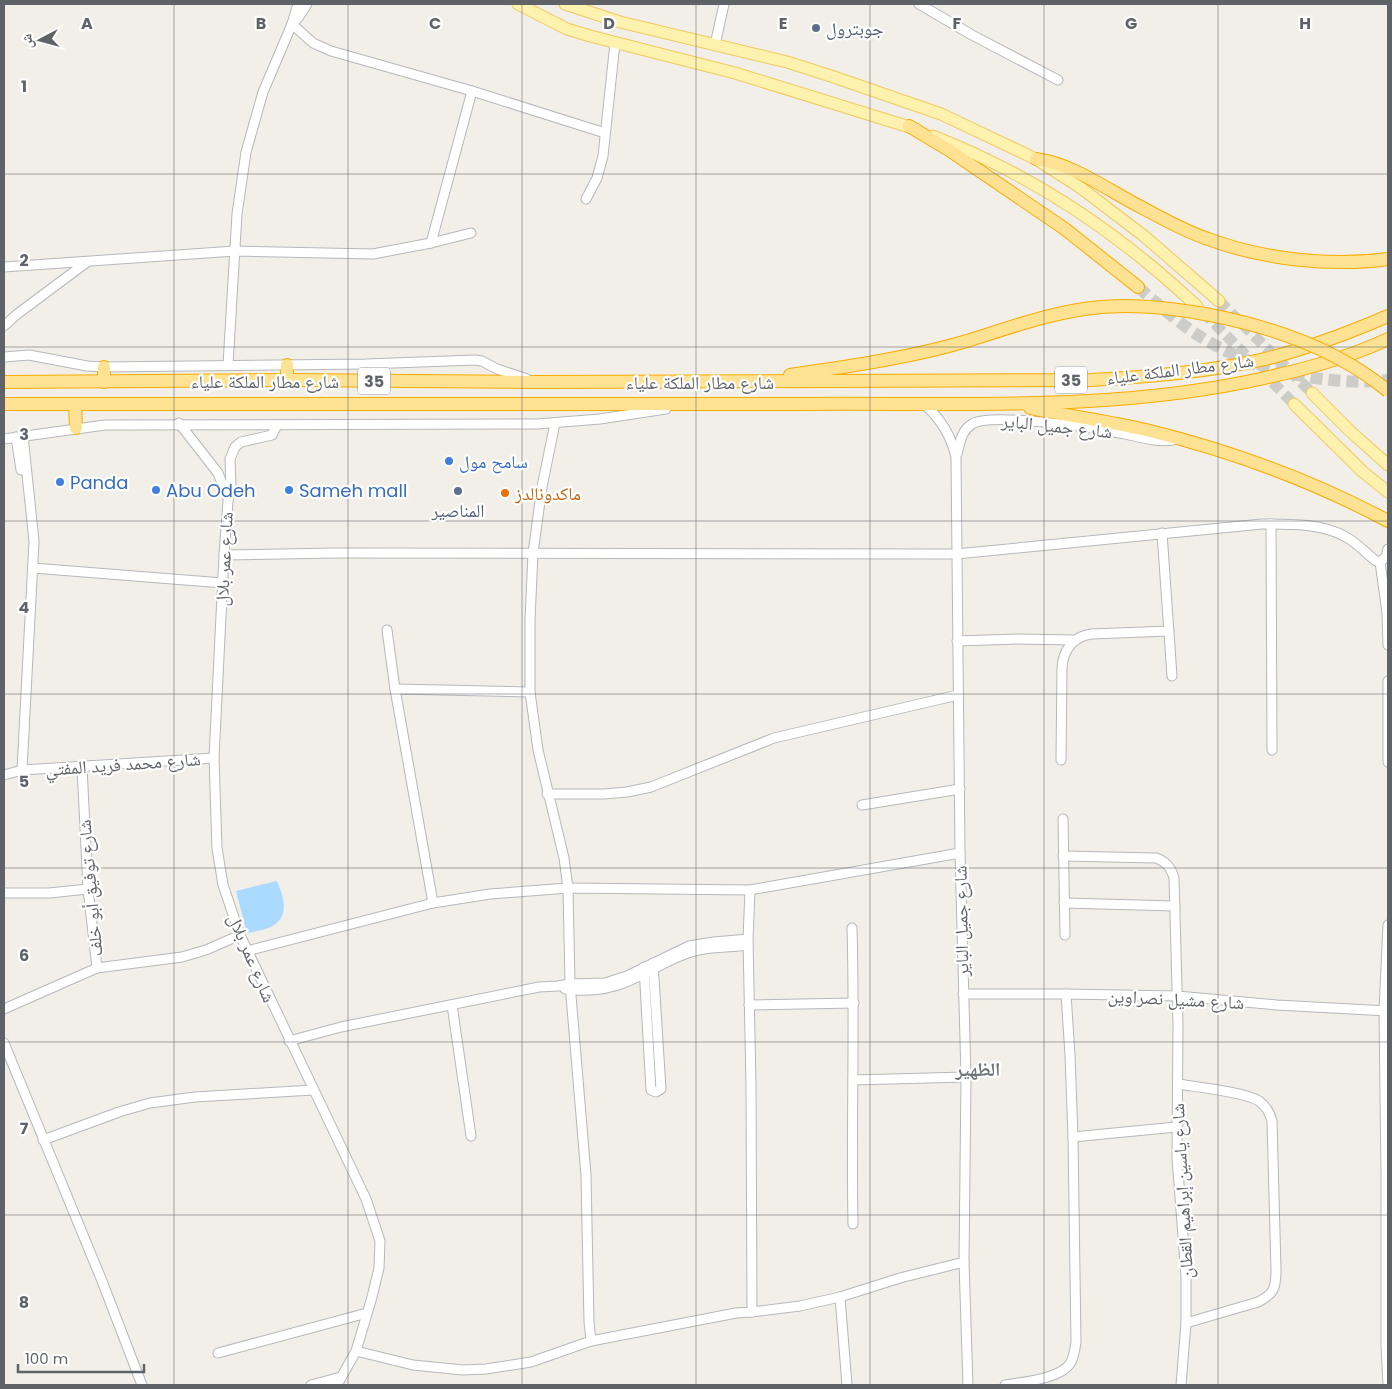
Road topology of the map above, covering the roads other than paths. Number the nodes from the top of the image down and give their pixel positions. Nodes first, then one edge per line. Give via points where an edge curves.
1 (298, 4) edge
2 (307, 4) edge
3 (518, 4) edge
4 (565, 4) edge
5 (724, 4) edge
6 (919, 4) edge
7 (292, 24) junction
8 (615, 43) junction
9 (715, 45) junction
10 (1058, 80) dead end
11 (472, 91) junction
12 (909, 126) junction
13 (605, 133) junction
14 (1036, 159) junction
15 (586, 199) dead end
16 (472, 234) dead end
17 (431, 244) junction
18 (235, 251) junction
19 (1388, 259) edge
20 (87, 262) junction
21 (4, 267) edge
22 (1138, 287) tunnel mouth
23 (1220, 301) tunnel mouth
24 (1197, 306) tunnel mouth
25 (1388, 316) edge
26 (4, 326) edge
27 (1388, 339) edge
28 (4, 357) edge
29 (228, 365) junction
30 (287, 365) junction
31 (104, 367) junction
32 (287, 380) junction
33 (745, 381) junction
34 (4, 382) edge
35 (104, 382) junction
36 (537, 382) junction
37 (1388, 391) edge
38 (1312, 394) tunnel mouth
39 (4, 404) edge
40 (75, 404) junction
41 (685, 404) junction
42 (924, 404) junction
43 (1008, 404) junction
44 (1294, 404) tunnel mouth
45 (555, 423) junction
46 (179, 424) junction
47 (277, 425) junction
48 (76, 428) junction
49 (19, 436) junction
50 (4, 439) edge
51 (1180, 439) junction
52 (956, 457) junction
53 (1388, 465) edge
54 (1388, 492) edge
55 (228, 501) junction
56 (1388, 521) edge
57 (1271, 524) junction
58 (1162, 533) junction
59 (1388, 549) edge
60 (533, 553) junction
61 (956, 554) junction
62 (224, 555) junction
63 (1380, 562) junction
64 (33, 568) junction
65 (223, 582) junction
66 (386, 630) dead end
67 (1169, 631) junction
68 (1074, 640) junction
69 (957, 641) junction
70 (1388, 645) edge
71 (1172, 676) dead end
72 (1388, 681) edge
73 (395, 689) junction
74 (530, 692) junction
75 (958, 695) junction
76 (1272, 750) dead end
77 (214, 758) junction
78 (1062, 760) dead end
79 (1388, 762) edge
80 (82, 767) junction
81 (22, 770) junction
82 (4, 775) edge
83 (960, 789) junction
84 (548, 794) junction
85 (862, 805) dead end
86 (1063, 819) dead end
87 (960, 853) junction
88 (1063, 856) junction
89 (568, 888) junction
90 (88, 889) junction
91 (750, 890) junction
92 (4, 893) edge
93 (433, 903) junction
94 (1064, 904) junction
95 (1175, 906) junction
96 (1388, 925) edge
97 (852, 928) dead end
98 (240, 935) junction
99 (1065, 935) dead end
100 (748, 942) junction
101 (247, 951) junction
102 (97, 968) junction
103 (649, 969) junction
104 (571, 987) junction
105 (963, 994) junction
106 (1066, 994) junction
107 (1177, 996) junction
108 (854, 1003) junction
109 (452, 1005) junction
110 (749, 1006) junction
111 (4, 1009) edge
112 (1386, 1011) edge
113 (289, 1041) junction
114 (4, 1043) edge
115 (660, 1070) junction
116 (650, 1072) junction
117 (966, 1077) junction
118 (853, 1080) junction
119 (1178, 1084) junction
120 (314, 1090) junction
121 (1176, 1127) junction
122 (471, 1136) dead end
123 (1073, 1138) junction
124 (43, 1140) junction
125 (853, 1224) dead end
126 (964, 1262) junction
127 (1387, 1272) edge
128 (840, 1297) junction
129 (752, 1312) junction
130 (367, 1313) junction
131 (1186, 1323) junction
132 (590, 1341) junction
133 (356, 1351) junction
134 (218, 1353) dead end
135 (341, 1377) junction
136 (142, 1385) edge
137 (311, 1385) edge
138 (337, 1385) edge
139 (847, 1385) edge
140 (968, 1385) edge
141 (1005, 1385) edge
142 (1181, 1385) edge
143 (1388, 1385) edge

1 - 7 street
2 - 7 street
3 - 8 main road via 567,29
4 - 9 main road via 620,22
5 - 9 street
6 - 10 street
7 - 11 street via 314,43 331,51
7 - 18 street via 263,92 248,144 239,190
8 - 12 main road
8 - 13 street
9 - 14 main road via 787,62 932,111
11 - 13 street
11 - 17 street
12 - 22 highway via 1065,228
12 - 24 main road via 965,149 1061,201 1144,260
13 - 15 street via 600,167
14 - 19 highway via 1064,165 1188,231 1229,246 1316,262
14 - 23 main road via 1137,231
16 - 17 street
17 - 18 street via 365,255
18 - 20 street
18 - 29 street
20 - 21 street
20 - 26 street
25 - 33 highway, شارع مطار الملكة علياء / 35 via 1266,358 1149,376 1081,380
27 - 43 highway, شارع مطار الملكة علياء / 35 via 1350,356 1214,389 1128,399
28 - 31 street via 29,356
29 - 30 street
29 - 31 street
30 - 32 highway
30 - 36 street via 475,360
31 - 35 highway
32 - 35 highway, شارع مطار الملكة علياء / 35
32 - 36 highway, شارع مطار الملكة علياء / 35
33 - 36 highway, شارع مطار الملكة علياء / 35
33 - 37 highway, bridge via 884,361 1035,320 1084,309 1121,306 1156,307 1240,320 1294,337 1344,361
34 - 35 highway, شارع مطار الملكة علياء / 35
38 - 53 main road
39 - 40 highway, شارع مطار الملكة علياء / 35
40 - 41 highway, شارع مطار الملكة علياء / 35
40 - 48 highway
41 - 42 highway, شارع مطار الملكة علياء / 35
41 - 45 street via 629,416
42 - 43 highway, شارع مطار الملكة علياء / 35
42 - 52 street, شارع جميل الباير via 946,431
43 - 51 highway
44 - 54 main road
45 - 47 street
45 - 60 street
46 - 47 street
46 - 48 street
46 - 55 street, شارع عمر بلال via 218,473
47 - 55 street, شارع عمر بلال via 272,435 242,442 232,451
48 - 49 street
49 - 50 street
49 - 64 street via 34,541
51 - 52 street, شارع جميل الباير via 1164,441 1062,424 983,419 966,429
51 - 56 highway via 1303,481
52 - 61 street, شارع جميل الباير
55 - 62 street, شارع عمر بلال
57 - 58 street
57 - 63 street via 1340,534
57 - 76 street
58 - 61 street
58 - 67 street
59 - 63 street
60 - 61 street
60 - 62 street
60 - 74 street
61 - 69 street, شارع جميل الباير
62 - 65 street, شارع عمر بلال
63 - 70 street
64 - 65 street
64 - 81 street
65 - 77 street, شارع عمر بلال
66 - 73 street
67 - 68 street via 1091,634
67 - 71 street
68 - 69 street
68 - 78 street via 1062,663
69 - 75 street, شارع جميل الباير
72 - 79 street
73 - 74 street
73 - 93 street
74 - 84 street
75 - 83 street, شارع جميل الباير
75 - 84 street via 774,738 651,787 604,794
77 - 80 street, شارع محمد فريد المفتي
77 - 98 street, شارع عمر بلال via 220,871
80 - 81 street, شارع محمد فريد المفتي
80 - 90 street, شارع توفيق أبو خلف
81 - 82 street, شارع محمد فريد المفتي
83 - 85 street
83 - 87 street, شارع جميل الباير
84 - 89 street
86 - 88 street
87 - 91 street
87 - 105 street, شارع جميل الباير
88 - 94 street
88 - 95 street, شارع ياسين إبراهيم القطان via 1163,860 1174,878
89 - 91 street
89 - 93 street via 490,894
89 - 104 street
90 - 92 street
90 - 102 street, شارع توفيق أبو خلف
91 - 100 street
93 - 101 street
94 - 95 street
94 - 99 street
95 - 107 street, شارع ياسين إبراهيم القطان
96 - 112 street
97 - 108 street
98 - 101 street, شارع عمر بلال
98 - 102 street via 182,958
100 - 103 street via 691,952
100 - 110 street
101 - 113 street, شارع عمر بلال
102 - 111 street, شارع توفيق أبو خلف
103 - 104 street via 605,983
103 - 115 street
103 - 116 street
104 - 109 street via 539,987
104 - 132 street via 586,1175
105 - 106 street, شارع مشيل نصراوين
105 - 117 street, شارع جميل الباير
106 - 107 street, شارع مشيل نصراوين
106 - 123 street
107 - 112 street, شارع مشيل نصراوين
107 - 119 street, شارع ياسين إبراهيم القطان
108 - 110 street
108 - 118 street
109 - 113 street
109 - 122 street
110 - 129 street
112 - 127 street
113 - 120 street, شارع عمر بلال
114 - 124 street
115 - 116 street
115 - 116 street via 661,1089 656,1092 651,1090
117 - 118 street
117 - 126 street, شارع جميل الباير
118 - 125 street
119 - 121 street, شارع ياسين إبراهيم القطان
119 - 131 street via 1255,1099 1265,1106 1272,1121 1274,1289 1269,1297 1258,1302
120 - 124 street via 150,1103
120 - 130 street, شارع عمر بلال via 366,1199 380,1241 379,1268
121 - 123 street
121 - 131 street, شارع ياسين إبراهيم القطان
123 - 141 street via 1076,1314 1073,1357 1070,1364 1056,1374
124 - 136 street
126 - 128 street
126 - 140 street, شارع جميل الباير
127 - 143 street
128 - 129 street
128 - 139 street
129 - 132 street
130 - 133 street, شارع عمر بلال
130 - 134 street
131 - 142 street, شارع ياسين إبراهيم القطان
132 - 133 street via 531,1362 463,1370 413,1365
133 - 135 street, شارع عمر بلال
135 - 137 street
135 - 138 street, شارع عمر بلال

